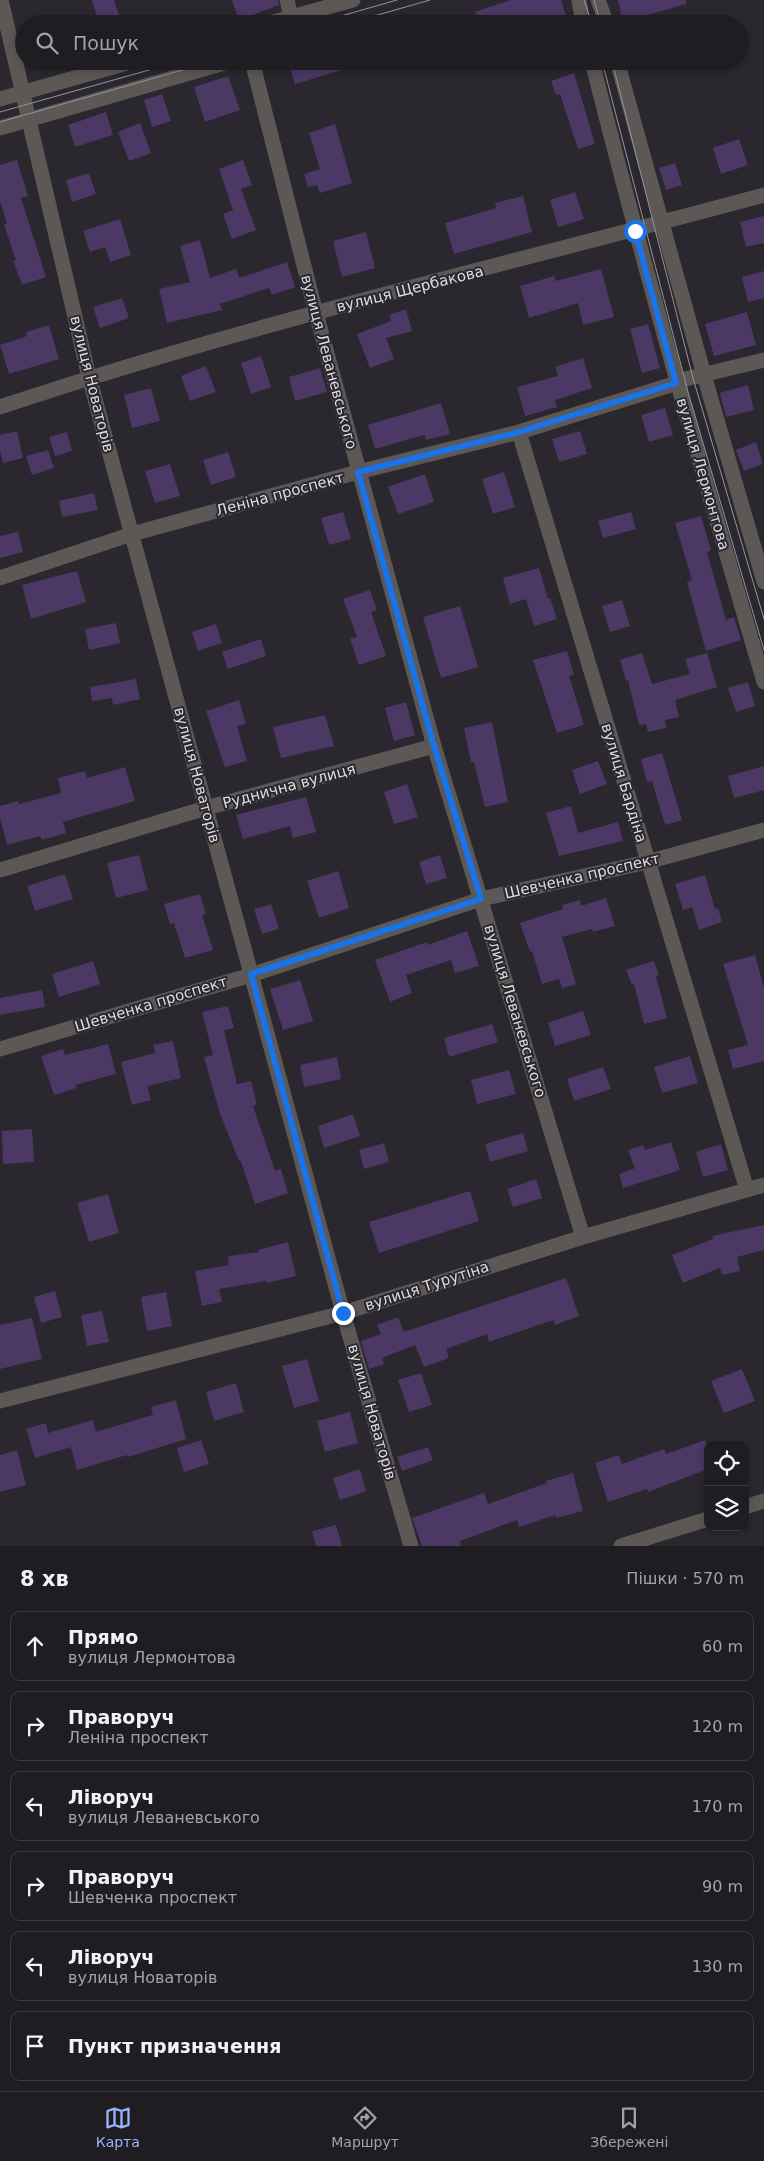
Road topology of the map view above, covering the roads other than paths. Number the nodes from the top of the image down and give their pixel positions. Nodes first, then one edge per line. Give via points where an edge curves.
1 (1, 0) edge
2 (287, 0) edge
3 (353, 0) edge
4 (579, 0) edge
5 (598, 0) edge
6 (291, 15) edge
7 (298, 15) edge
8 (582, 15) edge
9 (604, 15) edge
10 (15, 62) edge
11 (17, 70) edge
12 (102, 70) edge
13 (200, 70) edge
14 (254, 70) edge
15 (594, 70) edge
16 (620, 70) edge
17 (22, 93) junction
18 (0, 99) edge
19 (28, 120) junction
20 (0, 128) edge
21 (764, 195) edge
22 (663, 222) junction
23 (635, 231) junction
24 (316, 313) junction
25 (764, 360) edge
26 (704, 375) junction
27 (89, 377) junction
28 (676, 383) junction
29 (0, 407) edge
30 (519, 432) junction
31 (358, 472) junction
32 (132, 534) junction
33 (0, 578) edge
34 (764, 582) edge
35 (764, 682) edge
36 (434, 746) junction
37 (206, 808) junction
38 (764, 830) edge
39 (647, 862) junction
40 (0, 870) edge
41 (481, 899) junction
42 (251, 974) junction
43 (0, 1049) edge
44 (764, 1185) edge
45 (747, 1190) junction
46 (583, 1237) junction
47 (343, 1313) junction
48 (0, 1400) edge
49 (764, 1501) edge
50 (749, 1506) edge
51 (704, 1520) edge
52 (411, 1546) edge
53 (621, 1546) edge

1 - 10 street, вулиця Новаторів
2 - 6 street
3 - 7 street
4 - 8 street
5 - 9 street
11 - 17 street, вулиця Новаторів
12 - 17 street
13 - 19 street
14 - 24 street, вулиця Леваневського
15 - 23 street, вулиця Лермонтова
16 - 22 street, вулиця Лермонтова
17 - 18 street
17 - 19 street, вулиця Новаторів
19 - 20 street
19 - 27 street, вулиця Новаторів
21 - 22 street, вулиця Щербакова
22 - 23 street, вулиця Щербакова
22 - 26 street, вулиця Лермонтова
23 - 24 street, вулиця Щербакова
23 - 28 street, вулиця Лермонтова
24 - 27 street, вулиця Щербакова
24 - 31 street, вулиця Леваневського
25 - 26 street, Леніна проспект
26 - 28 street, Леніна проспект
26 - 34 street, вулиця Лермонтова
27 - 29 street, вулиця Щербакова
27 - 32 street, вулиця Новаторів
28 - 30 street, Леніна проспект
28 - 35 street, вулиця Лермонтова
30 - 31 street, Леніна проспект
30 - 39 street, вулиця Бардіна
31 - 32 street, Леніна проспект
31 - 36 street, вулиця Леваневського
32 - 33 street, Леніна проспект
32 - 37 street, вулиця Новаторів
36 - 37 street, Руднична вулиця
36 - 41 street, вулиця Леваневського
37 - 40 street, Руднична вулиця
37 - 42 street, вулиця Новаторів
38 - 39 street, Шевченка проспект
39 - 41 street, Шевченка проспект
39 - 45 street, вулиця Бардіна
41 - 42 street, Шевченка проспект
41 - 46 street, вулиця Леваневського
42 - 43 street, Шевченка проспект
42 - 47 street, вулиця Новаторів
44 - 45 street, вулиця Турутіна
45 - 46 street, вулиця Турутіна
46 - 47 street, вулиця Турутіна
47 - 48 street, вулиця Турутіна
47 - 52 street, вулиця Новаторів
49 - 50 street
51 - 53 street

